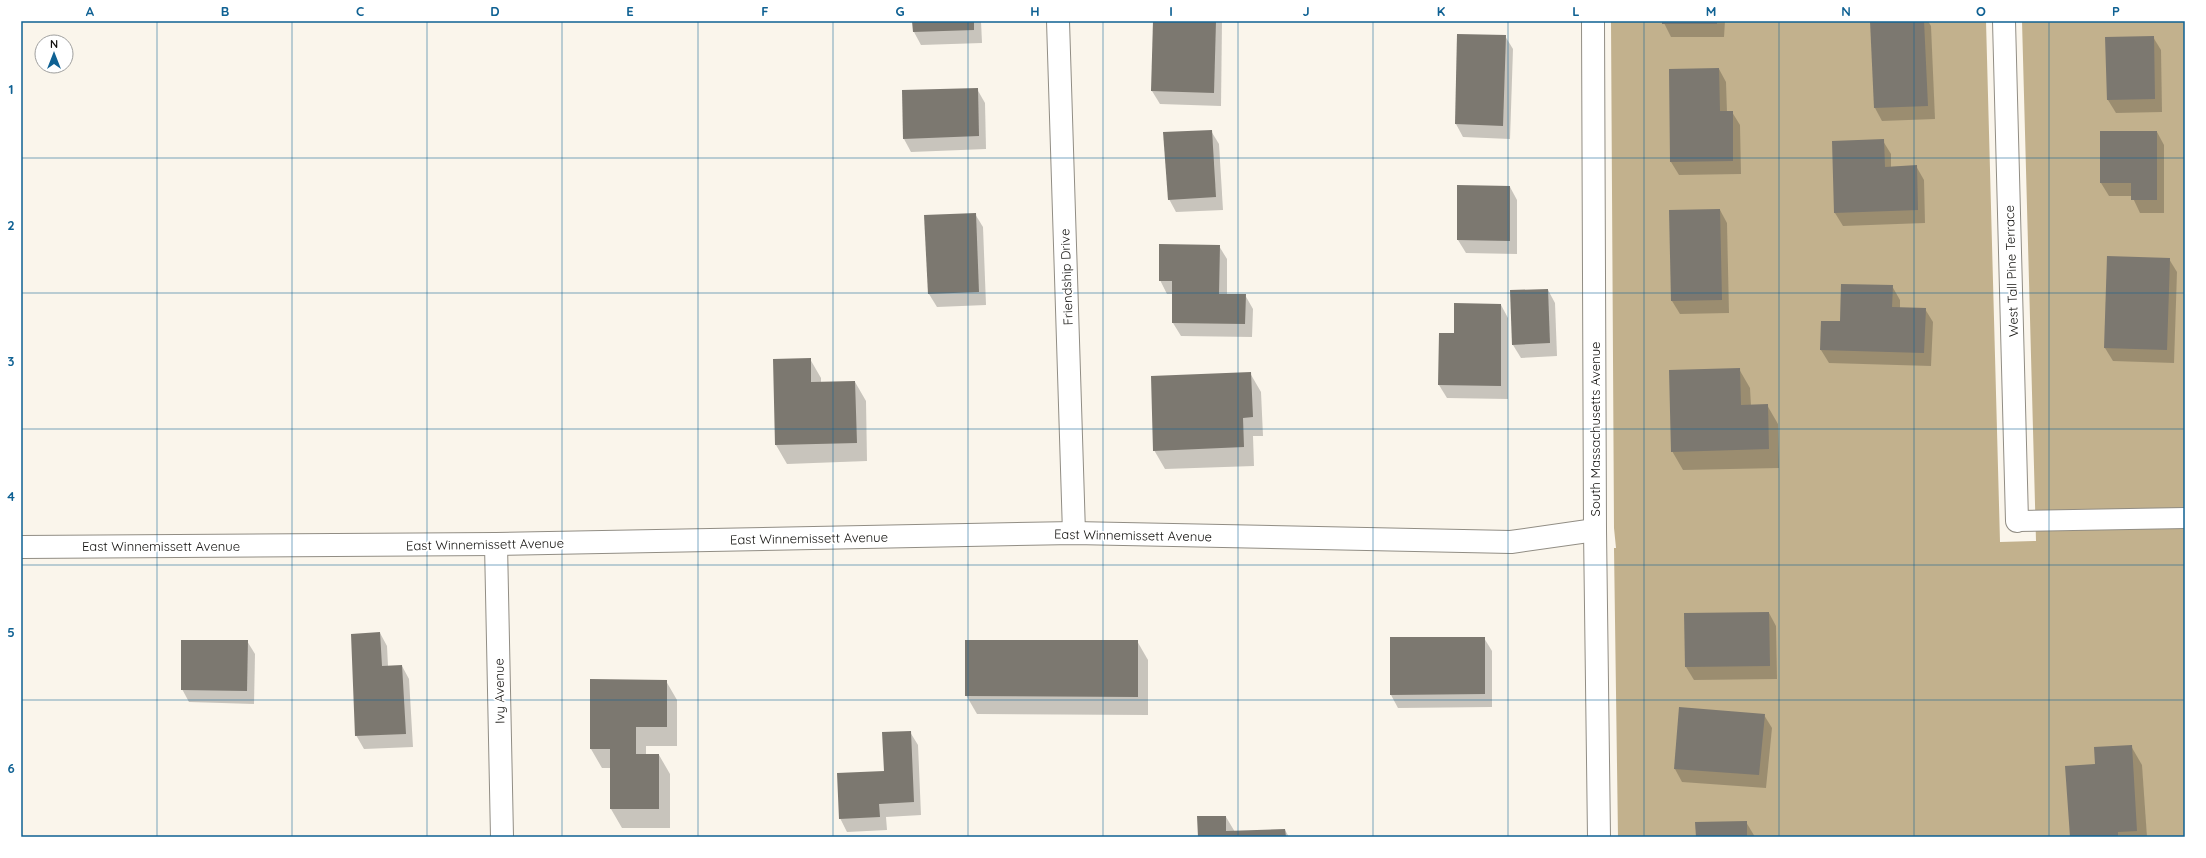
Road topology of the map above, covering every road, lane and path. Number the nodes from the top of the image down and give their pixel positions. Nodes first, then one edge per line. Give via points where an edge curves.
1 (1058, 21) edge
2 (1593, 21) edge
3 (2004, 21) edge
4 (2185, 518) edge
5 (2017, 521) joint
6 (1595, 530) junction
7 (1074, 533) junction
8 (496, 544) junction
9 (21, 547) edge
10 (502, 837) edge
11 (1599, 837) edge

1 - 7 street, Friendship Drive
2 - 6 street, South Massachusetts Avenue
3 - 5 street, West Tall Pine Terrace
4 - 5 lane
6 - 7 street, East Winnemissett Avenue via 1511,542
6 - 11 street, South Massachusetts Avenue
7 - 8 street, East Winnemissett Avenue
8 - 9 street, East Winnemissett Avenue
8 - 10 street, Ivy Avenue

